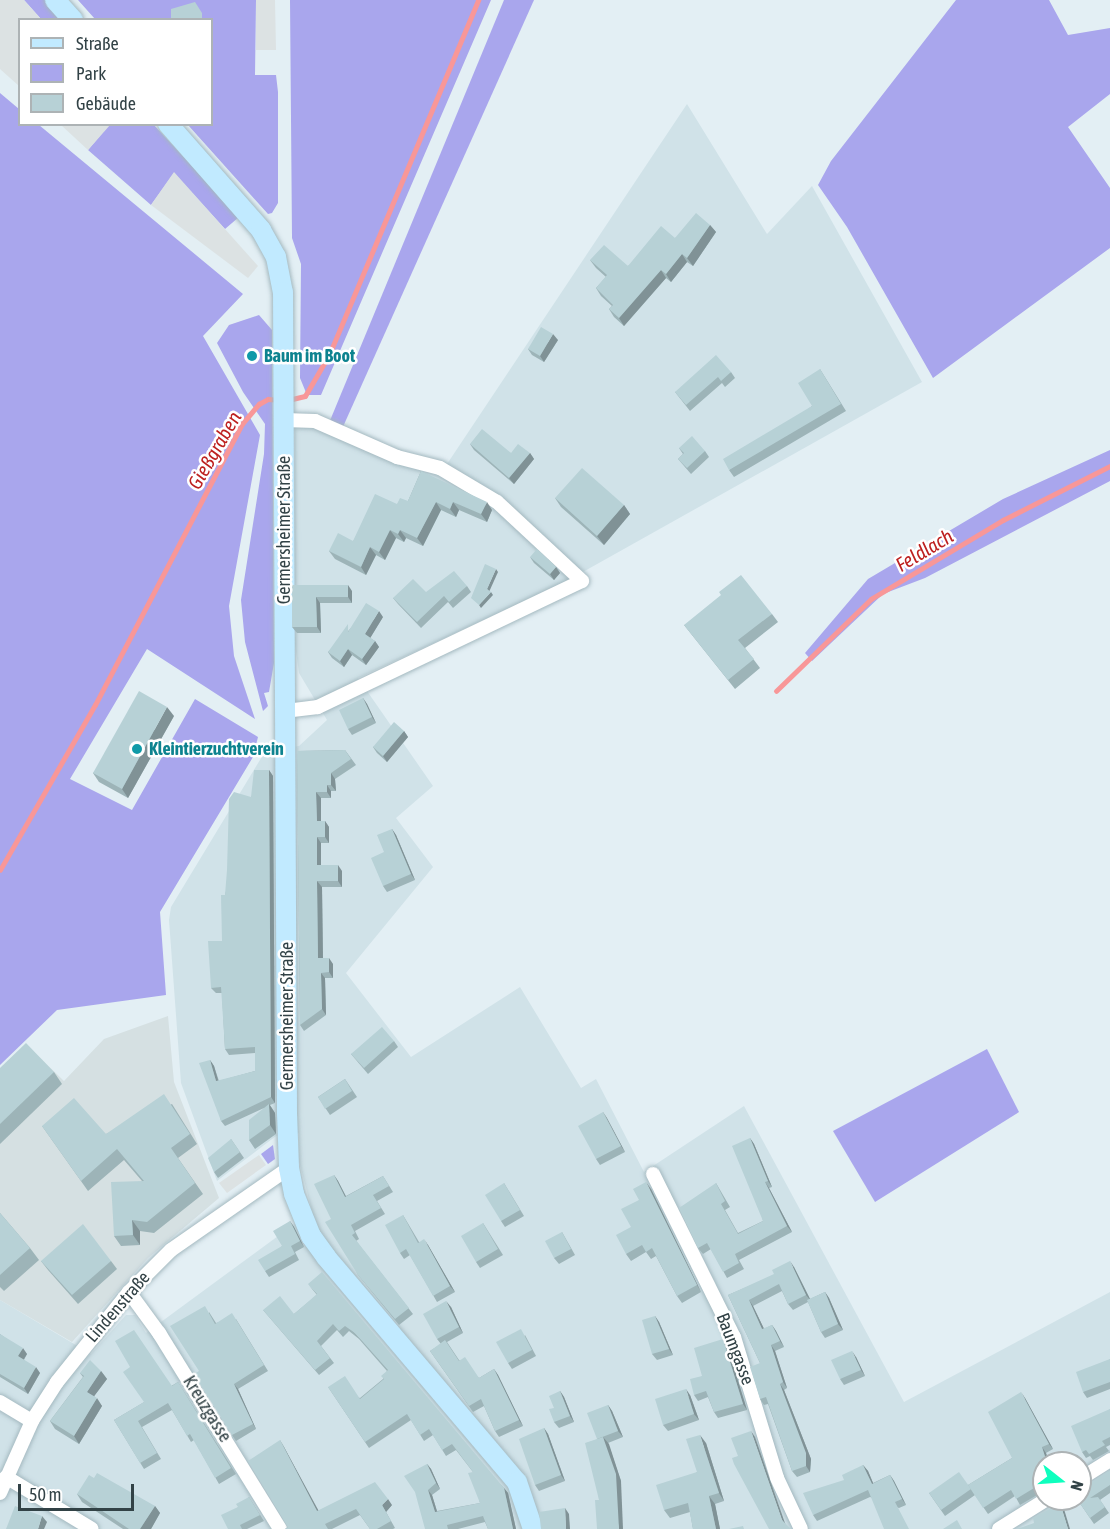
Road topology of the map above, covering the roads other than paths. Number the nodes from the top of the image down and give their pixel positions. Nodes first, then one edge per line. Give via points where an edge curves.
1 (55, 0) edge
2 (71, 18) edge
3 (170, 126) edge
4 (284, 416) junction
5 (286, 711) junction
6 (288, 1168) junction
7 (653, 1174) dead end
8 (129, 1292) junction
9 (0, 1402) edge
10 (32, 1421) junction
11 (1110, 1460) edge
12 (1092, 1471) edge
13 (6, 1478) junction
14 (0, 1493) edge
15 (1032, 1508) edge
16 (92, 1529) edge
17 (280, 1529) edge
18 (533, 1529) edge
19 (801, 1529) edge
20 (999, 1529) edge

1 - 2 street
3 - 4 street, Germersheimer Straße via 255,221 276,257 283,292
4 - 5 street, Germersheimer Straße
4 - 5 street via 315,421 397,457 440,468 497,502 582,581 318,707
5 - 6 street, Germersheimer Straße
6 - 8 street, Lindenstraße via 171,1250
6 - 18 street, Germersheimer Straße via 311,1236 503,1462 528,1504
7 - 19 street, Baumgasse via 734,1337 777,1478
8 - 10 street, Lindenstraße via 70,1364
8 - 17 street, Kreuzgasse via 159,1333
9 - 10 street
10 - 13 street, Lindenstraße
11 - 12 street
13 - 14 street, Lindenstraße
13 - 16 street
15 - 20 street

